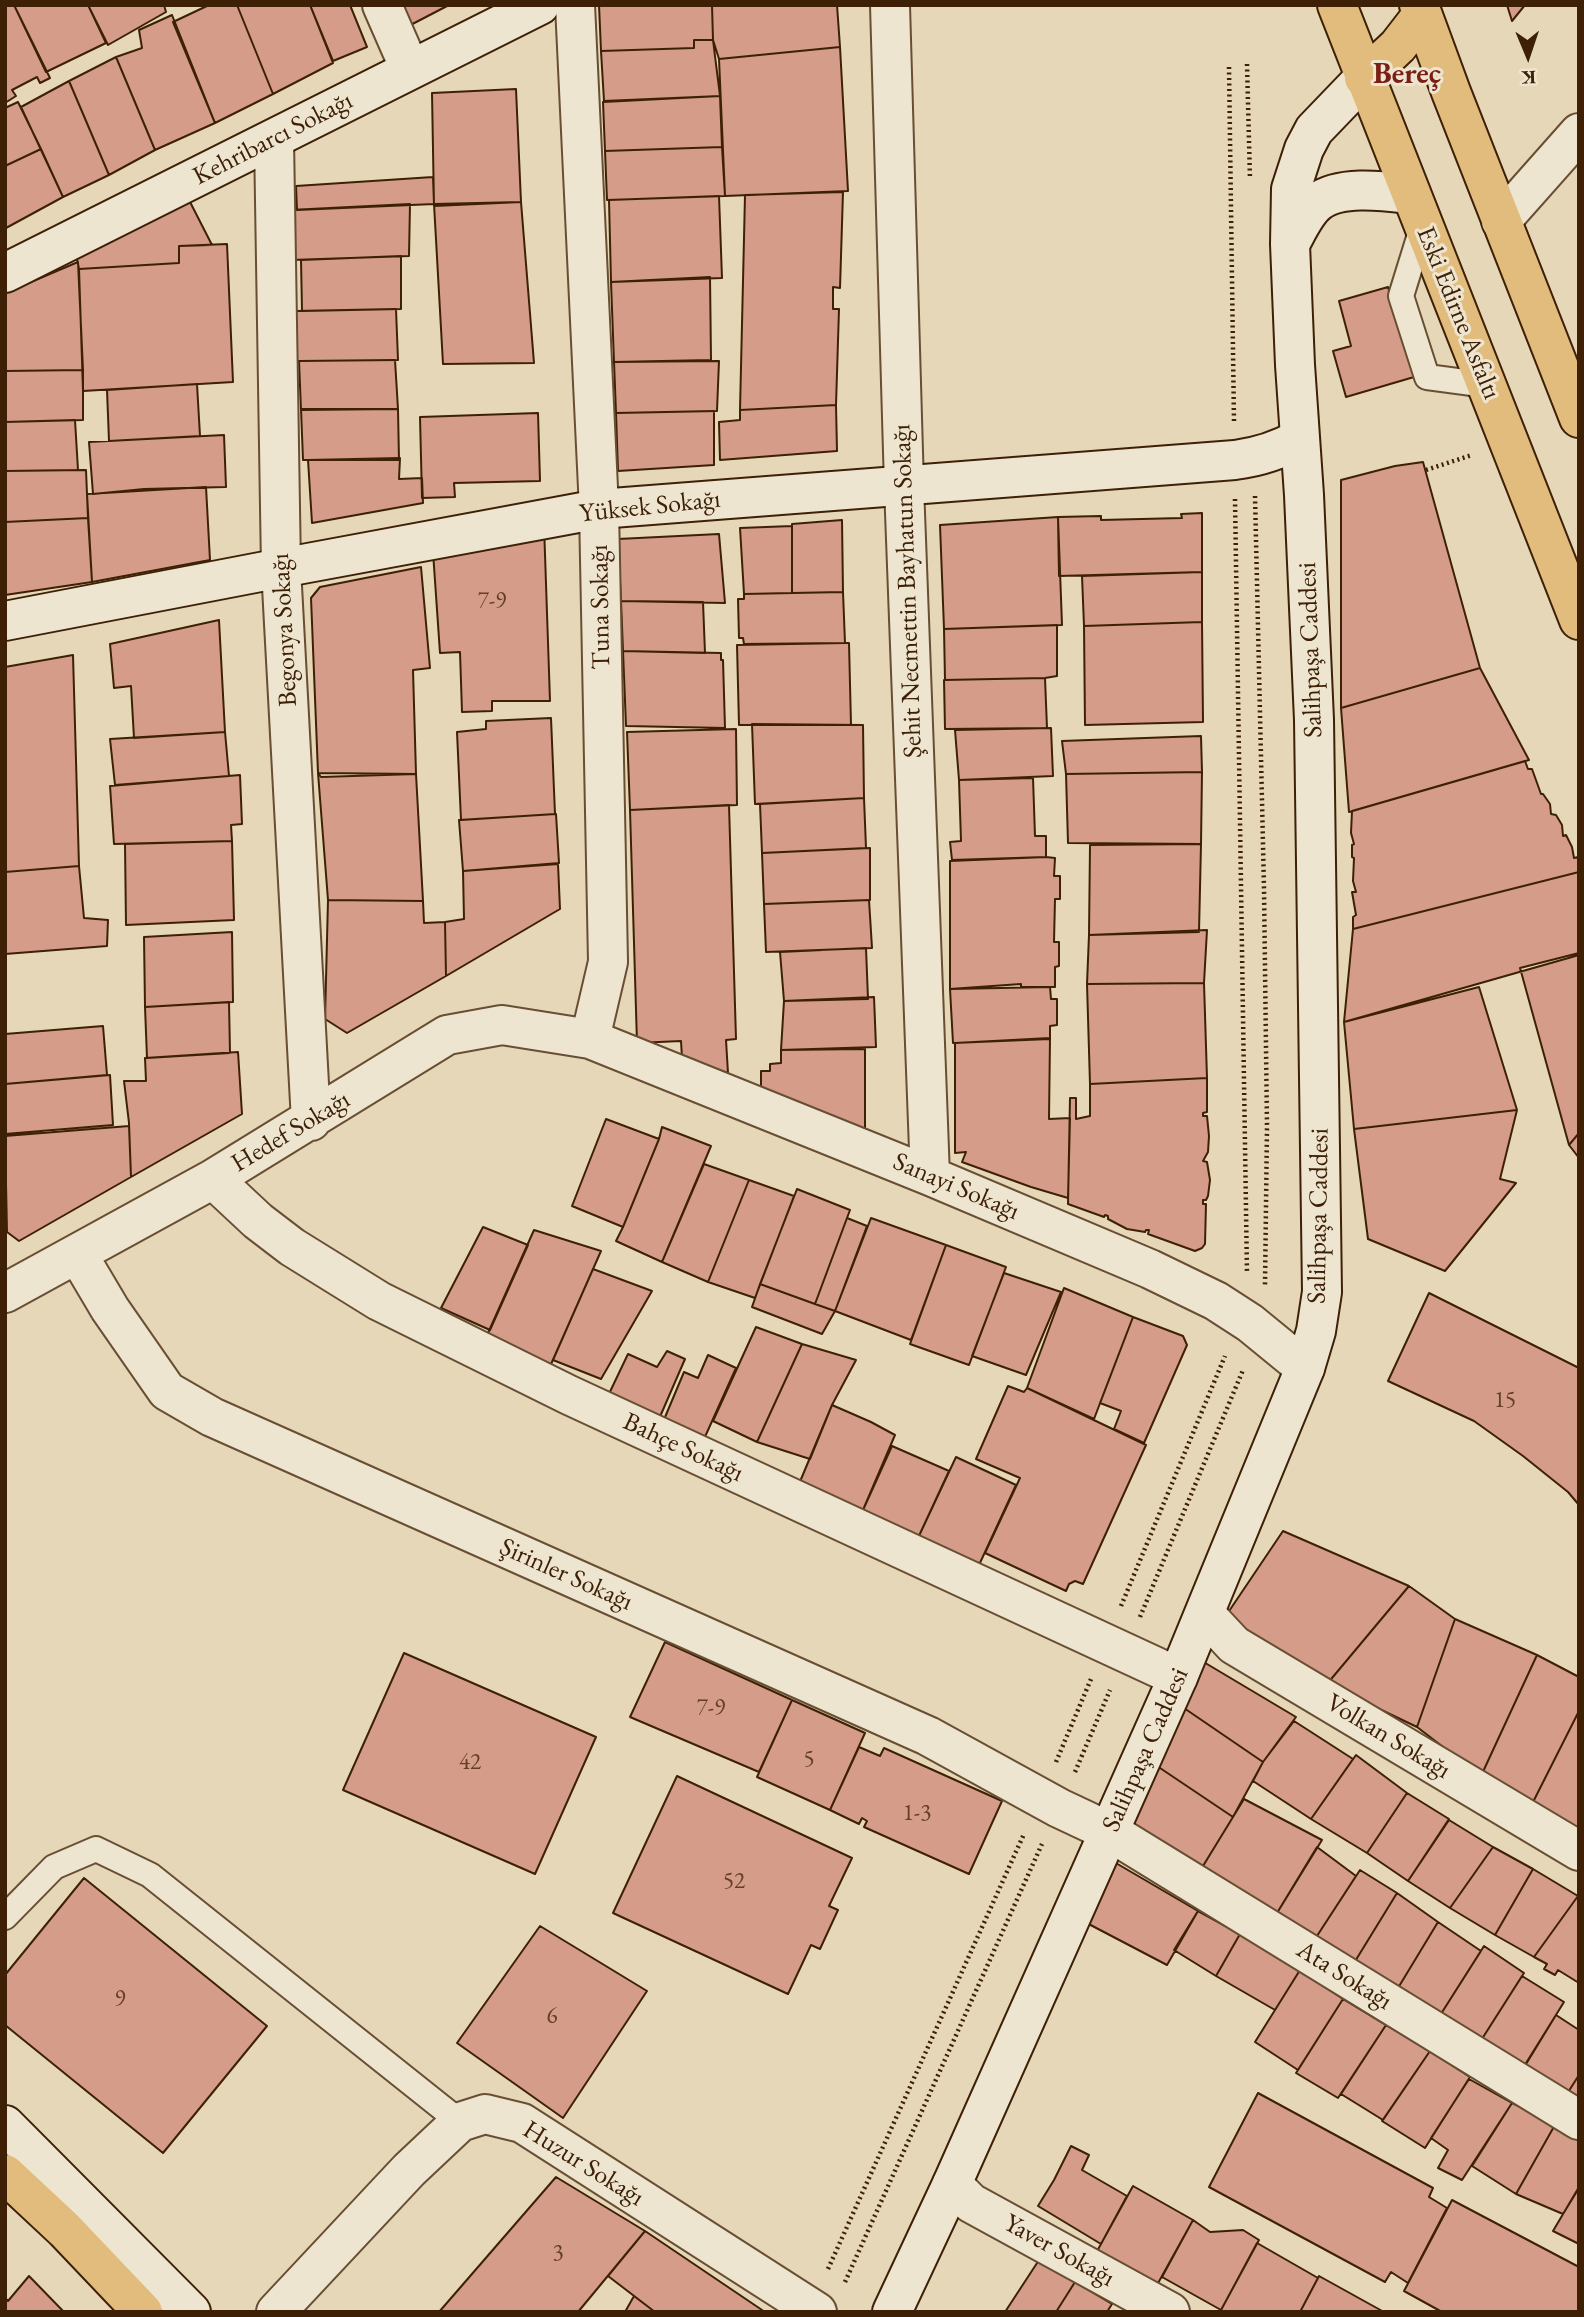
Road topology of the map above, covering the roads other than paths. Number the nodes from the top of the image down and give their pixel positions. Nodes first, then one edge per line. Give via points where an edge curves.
1 (382, 5) edge
2 (575, 5) edge
3 (890, 5) edge
4 (1337, 5) edge
5 (537, 6) edge
6 (1421, 10) edge
7 (410, 69) junction
8 (1364, 78) junction
9 (1579, 134) edge
10 (274, 139) junction
11 (1417, 209) junction
12 (1501, 221) junction
13 (1290, 244) junction
14 (5, 273) edge
15 (1487, 385) junction
16 (1579, 418) edge
17 (1299, 439) junction
18 (904, 486) junction
19 (600, 509) junction
20 (281, 568) junction
21 (1579, 620) edge
22 (5, 621) edge
23 (590, 1039) junction
24 (311, 1121) junction
25 (930, 1176) junction
26 (213, 1179) junction
27 (78, 1255) junction
28 (5, 1293) edge
29 (1305, 1368) junction
30 (1205, 1614) junction
31 (1178, 1678) junction
32 (1110, 1832) junction
33 (1579, 1851) edge
34 (5, 1917) edge
35 (1579, 2120) edge
36 (460, 2122) junction
37 (5, 2125) edge
38 (5, 2174) edge
39 (952, 2184) junction
40 (829, 2301) edge
41 (143, 2312) edge
42 (191, 2312) edge
43 (276, 2312) edge
44 (892, 2312) edge
45 (1170, 2312) edge

1 - 7 street
2 - 19 street, Tuna Sokağı
3 - 18 street, Şehit Necmettin Bayhatun Sokağı
4 - 8 main road, Eski Edirne Asfaltı
5 - 7 street, Kehribarcı Sokağı
6 - 8 main road via 1398,46
6 - 12 main road
7 - 10 street, Kehribarcı Sokağı
8 - 11 main road, Eski Edirne Asfaltı
8 - 13 street, Salihpaşa Caddesi via 1314,130 1304,149 1291,189
9 - 12 street
10 - 14 street, Kehribarcı Sokağı
10 - 20 street, Begonya Sokağı
11 - 13 street via 1363,191 1332,194 1308,212
11 - 15 main road, Eski Edirne Asfaltı
11 - 15 lane via 1401,296 1427,377
12 - 16 main road
13 - 17 street, Salihpaşa Caddesi
15 - 21 main road, Eski Edirne Asfaltı
17 - 18 street, Yüksek Sokağı via 1280,450 1235,460
17 - 29 street, Salihpaşa Caddesi via 1314,720 1322,1292
18 - 19 street, Yüksek Sokağı
18 - 25 street, Şehit Necmettin Bayhatun Sokağı
19 - 20 street, Yüksek Sokağı
19 - 23 street, Tuna Sokağı via 608,962
20 - 22 street, Yüksek Sokağı
20 - 24 street, Begonya Sokağı
23 - 24 street, Hedef Sokağı via 502,1025 447,1035
23 - 25 street, Sanayi Sokağı
24 - 26 street, Hedef Sokağı
25 - 29 street, Sanayi Sokağı via 1216,1301 1250,1322
26 - 27 street, Hedef Sokağı
26 - 31 street, Bahçe Sokağı via 292,1247 379,1301 569,1395
27 - 28 street, Hedef Sokağı
27 - 32 street, Şirinler Sokağı via 167,1391 212,1417 928,1736
29 - 30 street, Salihpaşa Caddesi
30 - 31 street, Salihpaşa Caddesi
30 - 33 street, Volkan Sokağı via 1234,1645
31 - 32 street, Salihpaşa Caddesi
32 - 35 street, Ata Sokağı
32 - 39 street, Salihpaşa Caddesi
34 - 36 lane via 54,1867 96,1849 150,1875
36 - 40 street, Huzur Sokağı via 485,2114 522,2123
36 - 43 street
37 - 42 street
38 - 41 main road
39 - 44 street, Salihpaşa Caddesi
39 - 45 street, Yaver Sokağı via 971,2203

